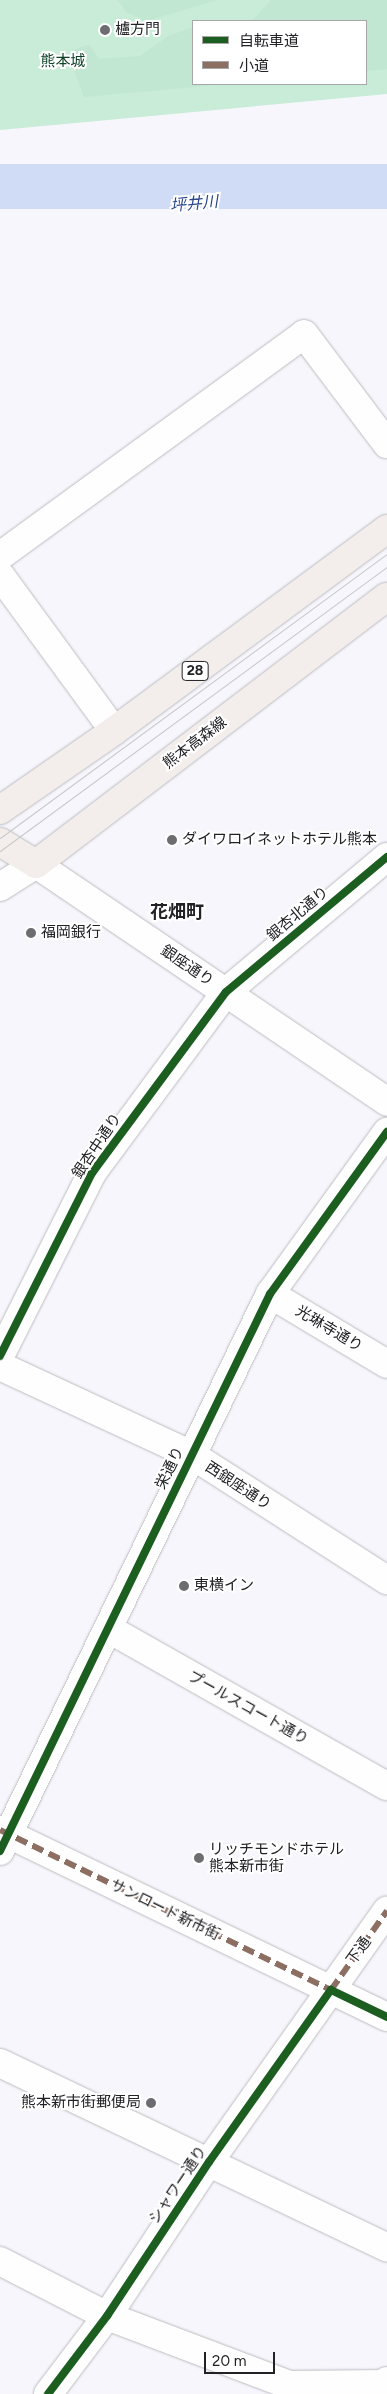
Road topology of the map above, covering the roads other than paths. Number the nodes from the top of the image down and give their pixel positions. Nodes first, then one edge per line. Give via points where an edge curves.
1 (387, 444) edge
2 (387, 529) edge
3 (0, 556) edge
4 (0, 575) edge
5 (387, 597) edge
6 (114, 731) junction
7 (0, 810) edge
8 (0, 842) edge
9 (387, 857) edge
10 (36, 864) junction
11 (0, 887) edge
12 (226, 992) junction
13 (387, 1102) edge
14 (387, 1132) edge
15 (270, 1294) junction
16 (0, 1356) edge
17 (387, 1364) edge
18 (0, 1366) edge
19 (192, 1455) junction
20 (387, 1580) edge
21 (109, 1629) junction
22 (387, 1786) edge
23 (3, 1839) edge
24 (387, 1912) edge
25 (330, 1990) junction
26 (387, 2017) edge
27 (0, 2063) edge
28 (209, 2162) junction
29 (387, 2248) edge
30 (0, 2261) edge
31 (107, 2316) junction
32 (387, 2383) edge
33 (48, 2394) edge
34 (386, 2394) edge

1 - 3 street via 304,334
2 - 6 main road, 28
4 - 6 street
5 - 10 main road, 熊本高森線
6 - 7 main road, 28
8 - 10 main road
9 - 12 street, 銀杏北通り
10 - 11 street
10 - 12 street, 銀座通り
12 - 13 street, 銀座通り
12 - 16 street, 銀杏中通り via 92,1173
14 - 15 street, 栄通り
15 - 17 street, 光琳寺通り
15 - 19 street, 栄通り
18 - 19 street, 西銀座通り
19 - 20 street, 西銀座通り
19 - 21 street, 栄通り
21 - 22 street, プールスコート通り
21 - 23 street, 栄通り
23 - 25 street, サンロード新市街
24 - 25 street, 下通
25 - 26 street, サンロード新市街
25 - 28 street, シャワー通り
27 - 28 street
28 - 29 street
28 - 31 street, シャワー通り
30 - 31 street
31 - 32 street via 290,2385
31 - 33 street, シャワー通り
32 - 34 street

